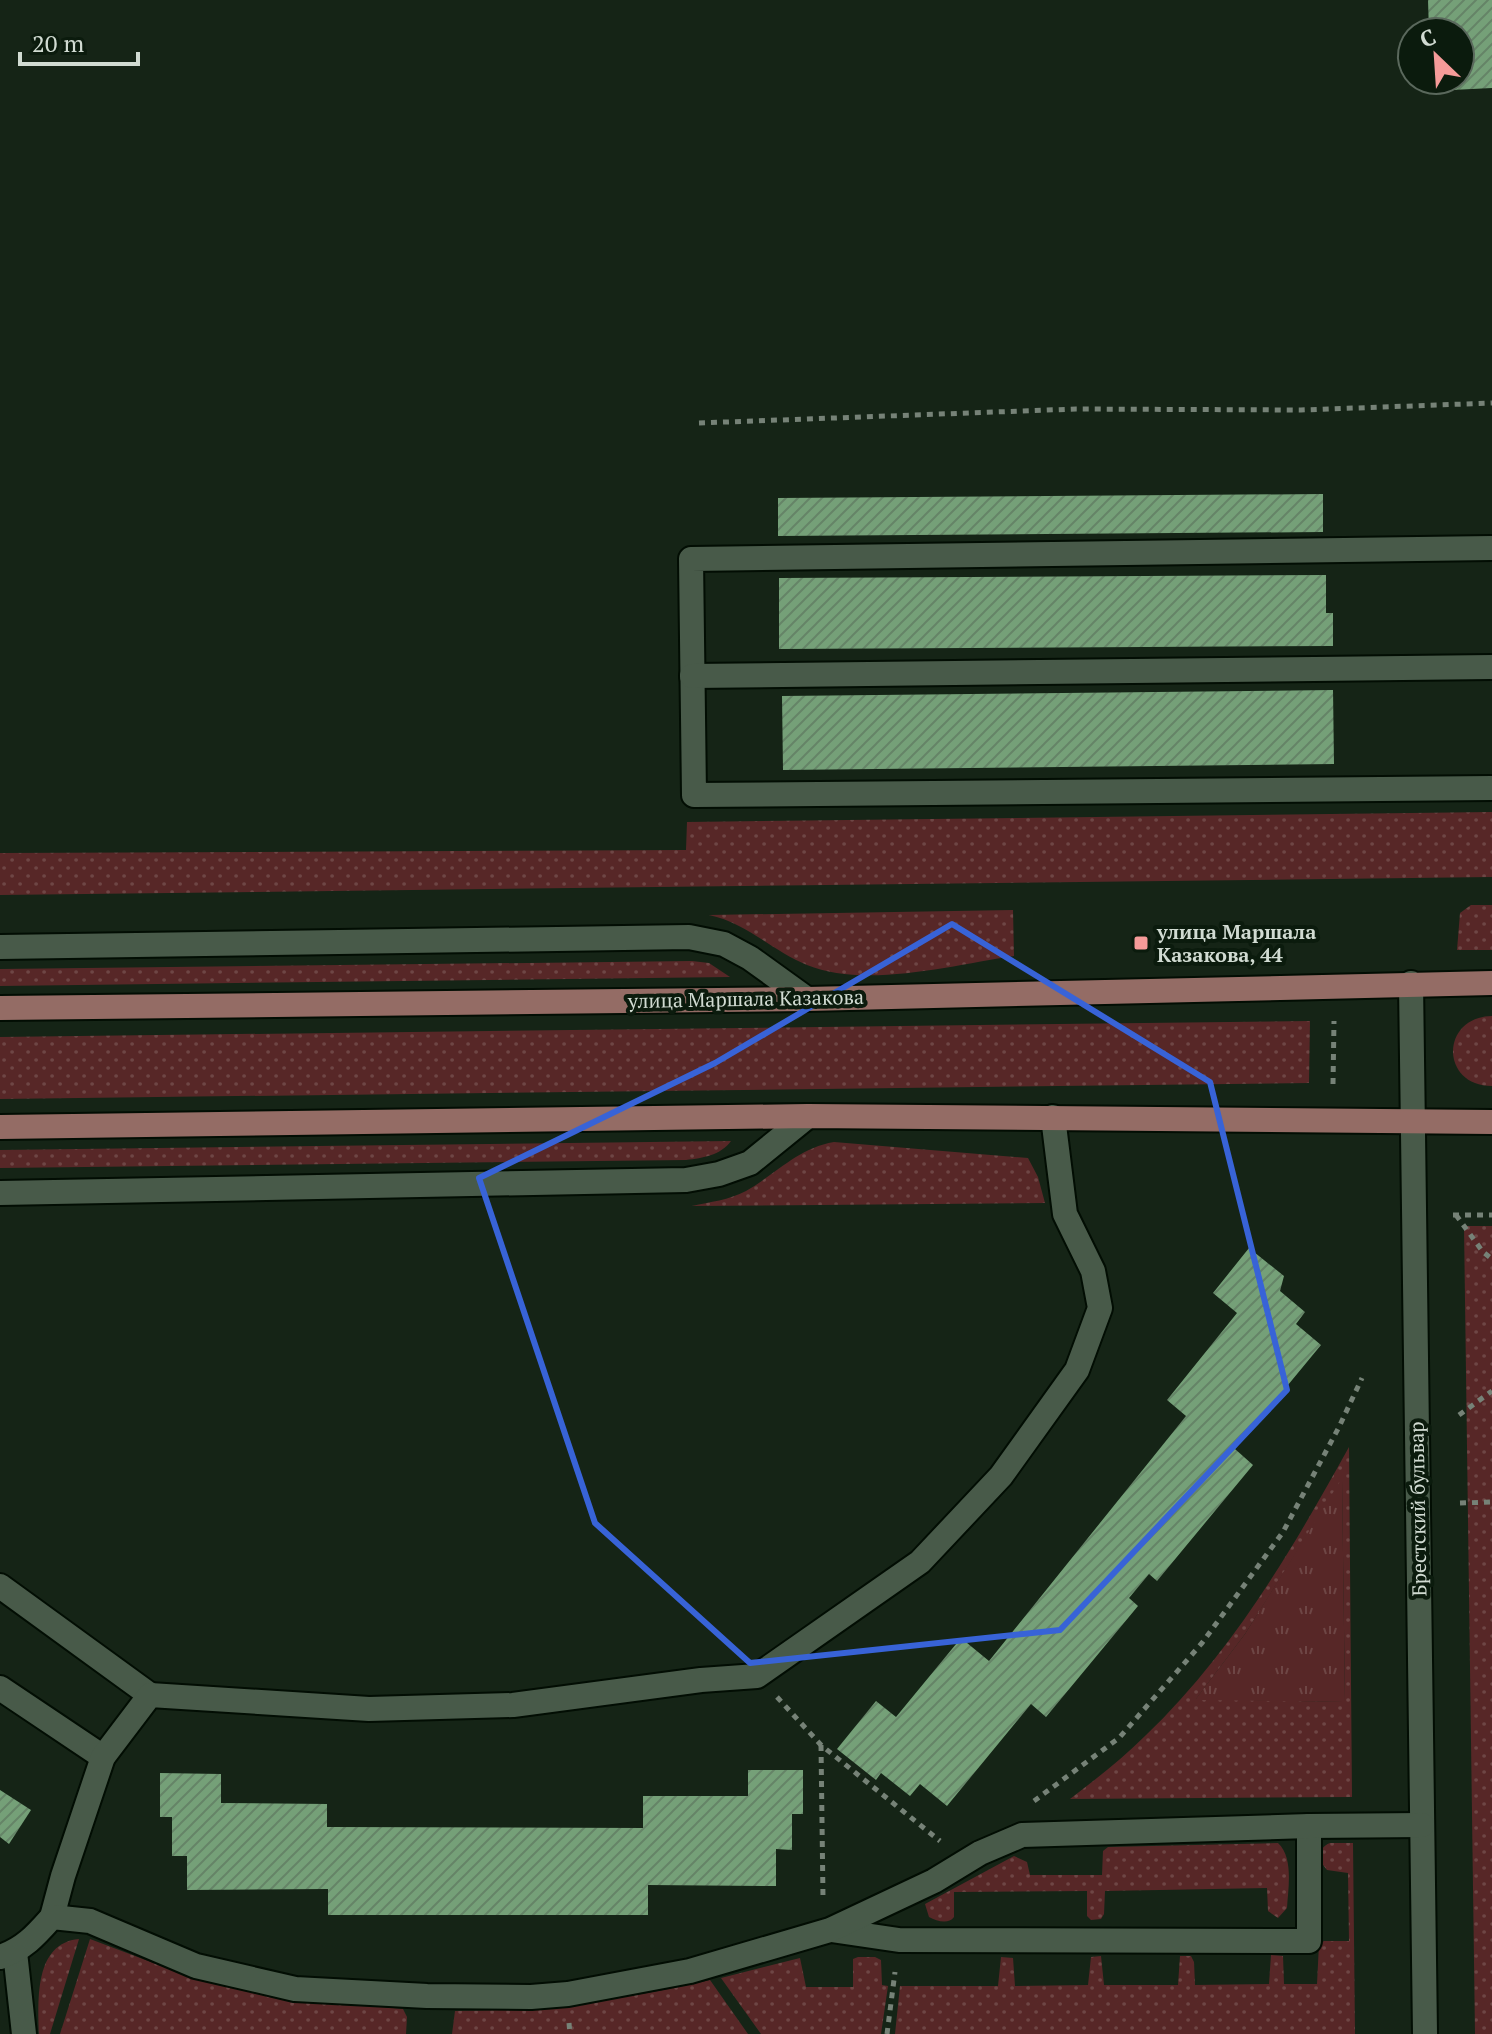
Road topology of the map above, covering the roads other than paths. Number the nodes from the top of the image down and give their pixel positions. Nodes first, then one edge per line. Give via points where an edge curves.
1 (1492, 548) edge
2 (1492, 667) edge
3 (692, 676) junction
4 (1492, 788) edge
5 (0, 947) edge
6 (1411, 983) junction
7 (1492, 983) edge
8 (807, 999) junction
9 (0, 1008) edge
10 (808, 1116) junction
11 (1053, 1117) junction
12 (1413, 1122) junction
13 (1492, 1122) edge
14 (0, 1127) edge
15 (0, 1193) edge
16 (0, 1586) edge
17 (0, 1688) edge
18 (150, 1695) junction
19 (103, 1757) junction
20 (1422, 1825) junction
21 (1309, 1826) junction
22 (52, 1917) junction
23 (830, 1930) junction
24 (8, 1954) edge
25 (24, 2034) edge
26 (1425, 2034) edge

1 - 3 street via 691,559
2 - 3 street
3 - 4 street via 694,795
5 - 8 street via 689,937 724,944
6 - 7 main road, улица Маршала Казакова
6 - 8 main road, улица Маршала Казакова
6 - 12 street, Брестский бульвар
8 - 9 main road, улица Маршала Казакова
10 - 11 main road
10 - 14 main road
10 - 15 street via 750,1163 686,1180
11 - 12 main road
11 - 18 street via 1065,1214 1093,1271 1100,1308 1077,1370 1001,1476 920,1562 757,1676 513,1705 369,1709
12 - 13 main road
12 - 20 street, Брестский бульвар
16 - 18 street
17 - 19 street
18 - 19 street
19 - 22 street
20 - 21 street
20 - 26 street, Брестский бульвар
21 - 23 street via 1022,1835
21 - 23 street via 1309,1941 899,1940
22 - 23 street via 90,1921 196,1966 295,1989 427,1996 531,1997 605,1988 690,1971
22 - 24 street via 27,1944
24 - 25 street

